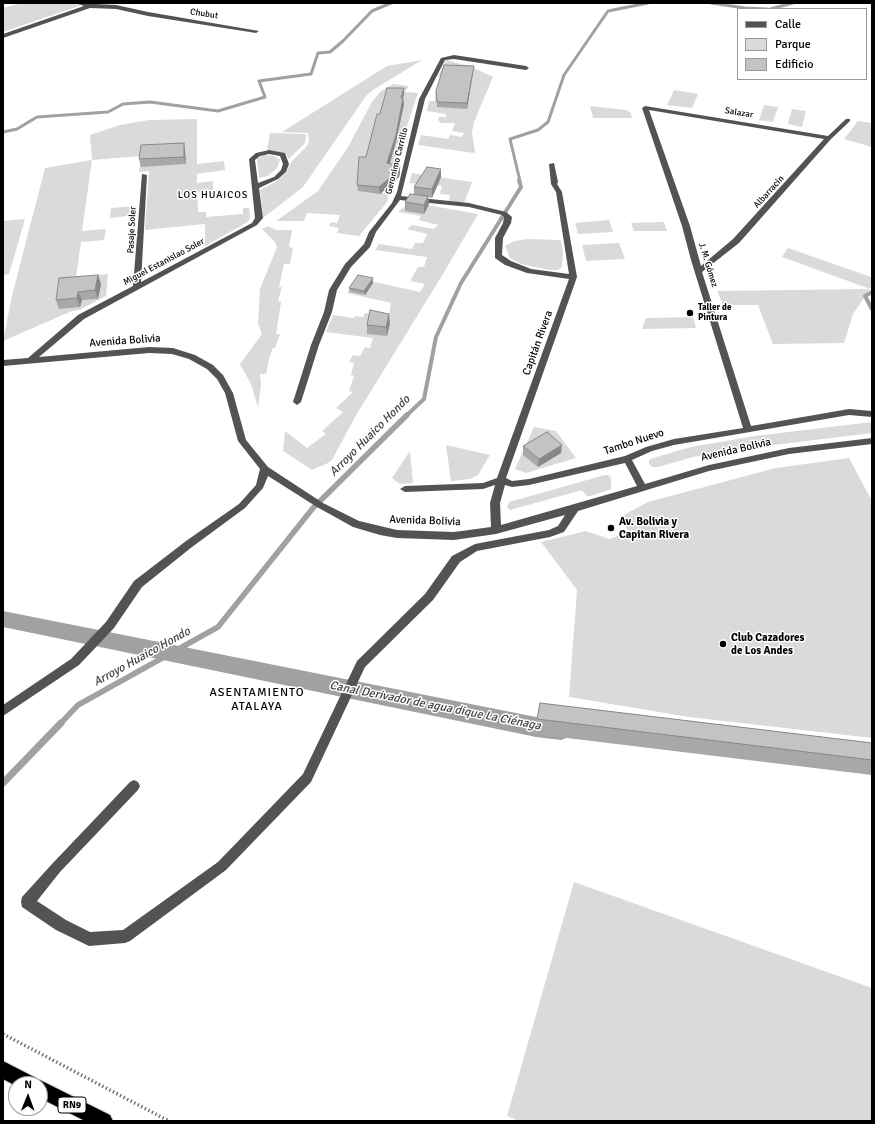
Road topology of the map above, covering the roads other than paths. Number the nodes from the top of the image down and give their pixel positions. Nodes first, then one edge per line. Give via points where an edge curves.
1 (78, 3) edge
2 (90, 6) junction
3 (256, 31) dead end
4 (3, 36) edge
5 (526, 68) dead end
6 (645, 108) joint
7 (848, 120) dead end
8 (829, 138) junction
9 (552, 164) dead end
10 (144, 175) dead end
11 (255, 187) junction
12 (398, 198) junction
13 (699, 272) junction
14 (573, 277) junction
15 (137, 287) junction
16 (31, 360) junction
17 (3, 363) edge
18 (297, 402) dead end
19 (872, 414) edge
20 (748, 430) junction
21 (872, 441) edge
22 (627, 459) junction
23 (265, 469) junction
24 (501, 480) junction
25 (643, 488) junction
26 (405, 489) dead end
27 (574, 509) junction
28 (496, 530) junction
29 (3, 711) edge
30 (134, 786) dead end
31 (3, 1070) edge
32 (15, 1076) edge
33 (48, 1093) edge
34 (104, 1121) edge

1 - 2 street, Chubut
2 - 3 street, Chubut via 116,7
2 - 4 street
5 - 12 street, Geronimo Carrillo via 454,57 443,59 422,99
6 - 8 street, Salazar
6 - 13 street, J. M. Gómez via 686,226
7 - 8 street, Albarracín
8 - 13 street, Albarracín via 736,241
9 - 14 street, Capitán Rivera
10 - 15 street, Pasaje Soler
11 - 11 street, Miguel Estanislao Soler via 252,159 258,154 269,152 283,154 286,164 284,171 276,178
11 - 15 street, Miguel Estanislao Soler via 258,218 255,224
12 - 14 street via 469,205 504,213 508,216 499,238 498,256 508,263 530,271
12 - 18 street, Geronimo Carrillo via 333,290
13 - 20 street, J. M. Gómez
14 - 24 street, Capitán Rivera
15 - 16 street, Miguel Estanislao Soler via 81,317
16 - 17 street, Avenida Bolivia
16 - 23 street, Avenida Bolivia via 163,350 183,353 197,359 216,372 222,381 229,393 242,441
19 - 20 street, Tambo Nuevo via 849,412
20 - 22 street, Tambo Nuevo via 674,442
21 - 25 street, Avenida Bolivia via 796,450 749,459
22 - 24 street, Tambo Nuevo via 529,482 512,484
22 - 25 street
23 - 28 street, Avenida Bolivia via 356,524 380,531 454,536
23 - 29 street via 260,486 242,506 138,584 110,624 75,662
24 - 26 street, Tambo Nuevo via 483,486
24 - 28 street, Capitán Rivera via 495,502
25 - 27 street, Avenida Bolivia
27 - 28 street, Avenida Bolivia
27 - 30 street via 561,529 475,548 456,559 429,597 361,664 307,778 222,866 125,936 89,939 61,925 27,902
31 - 32 highway
33 - 34 highway, RN9

